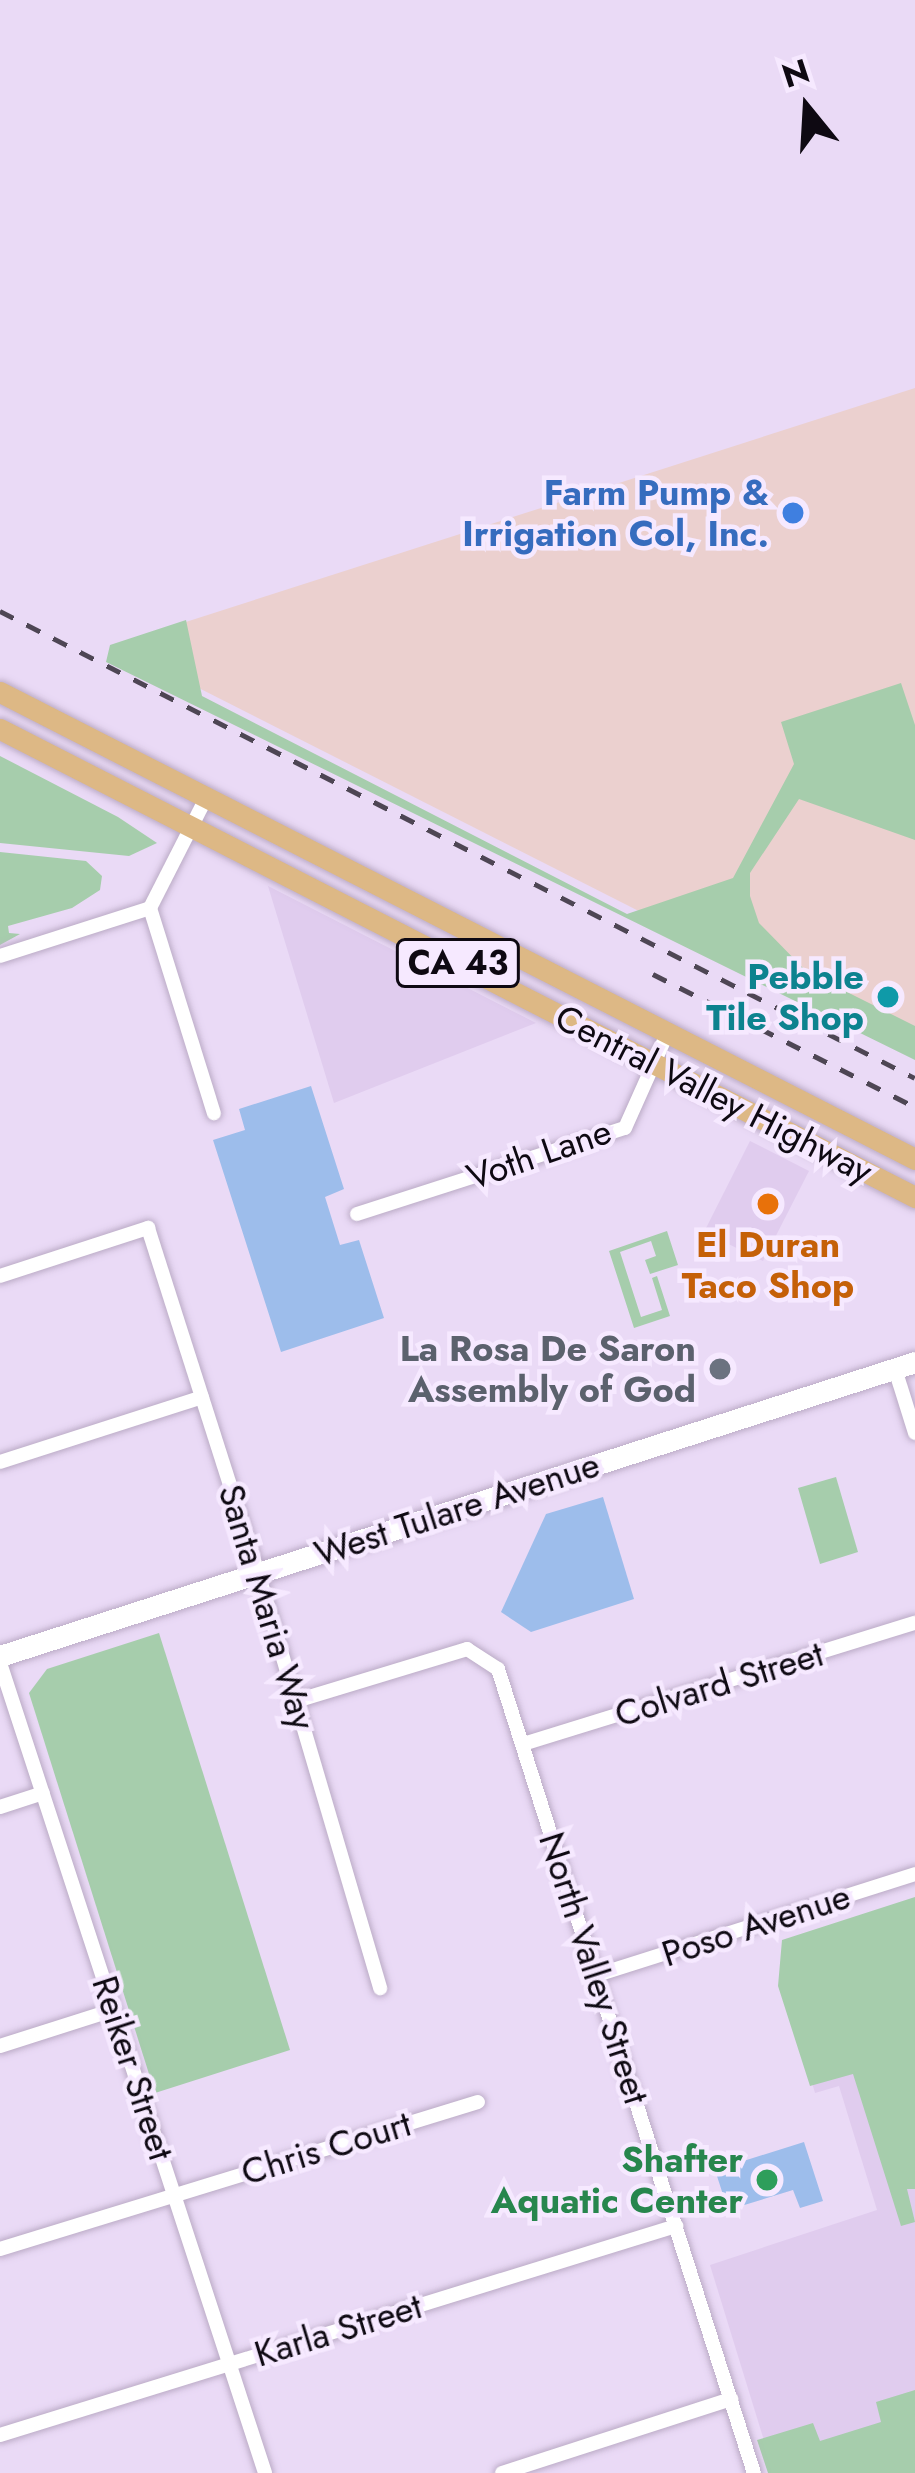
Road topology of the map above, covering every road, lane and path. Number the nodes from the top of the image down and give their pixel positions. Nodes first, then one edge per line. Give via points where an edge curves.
1 (0, 692) edge
2 (0, 729) edge
3 (206, 798) junction
4 (190, 826) junction
5 (150, 908) junction
6 (0, 956) edge
7 (667, 1034) junction
8 (651, 1062) junction
9 (214, 1113) dead end
10 (915, 1159) edge
11 (915, 1197) edge
12 (357, 1214) dead end
13 (0, 1276) edge
14 (905, 1366) edge
15 (202, 1397) junction
16 (915, 1433) edge
17 (0, 1462) edge
18 (258, 1573) junction
19 (915, 1623) edge
20 (0, 1659) edge
21 (296, 1701) junction
22 (523, 1744) junction
23 (43, 1793) junction
24 (0, 1807) edge
25 (915, 1874) edge
26 (597, 1976) junction
27 (380, 1988) dead end
28 (113, 2010) junction
29 (0, 2045) edge
30 (478, 2102) dead end
31 (174, 2194) junction
32 (676, 2226) junction
33 (0, 2249) edge
34 (229, 2363) junction
35 (731, 2399) junction
36 (0, 2434) edge
37 (265, 2473) edge
38 (502, 2473) edge
39 (754, 2473) edge

1 - 3 main road, Central Valley Highway / CA 43
2 - 4 main road, Central Valley Highway / CA 43
3 - 4 street
3 - 7 main road, Central Valley Highway / CA 43
4 - 5 street
4 - 8 main road, Central Valley Highway / CA 43
5 - 6 street
5 - 9 street
7 - 8 street, Voth Lane
7 - 10 main road, Central Valley Highway / CA 43
8 - 11 main road, Central Valley Highway / CA 43
8 - 12 street, Voth Lane via 625,1129
13 - 15 street, Santa Maria Way via 148,1228
14 - 16 street
14 - 18 street, West Tulare Avenue
15 - 17 street
15 - 18 street, Santa Maria Way
18 - 20 street, West Tulare Avenue
18 - 21 street, Santa Maria Way
19 - 22 street, Colvard Street
20 - 23 street, Reiker Street
21 - 22 street, North Valley Street via 467,1648 498,1669
21 - 27 street, Santa Maria Way
22 - 26 street, North Valley Street
23 - 24 street
23 - 28 street, Reiker Street
25 - 26 street, Poso Avenue
26 - 32 street, North Valley Street
28 - 29 street
28 - 31 street, Reiker Street
30 - 31 street, Chris Court
31 - 33 street, Chris Court
31 - 34 street, Reiker Street
32 - 34 street, Karla Street
32 - 35 street, North Valley Street
34 - 36 street, Karla Street
34 - 37 street, Reiker Street
35 - 38 street
35 - 39 street, North Valley Street

